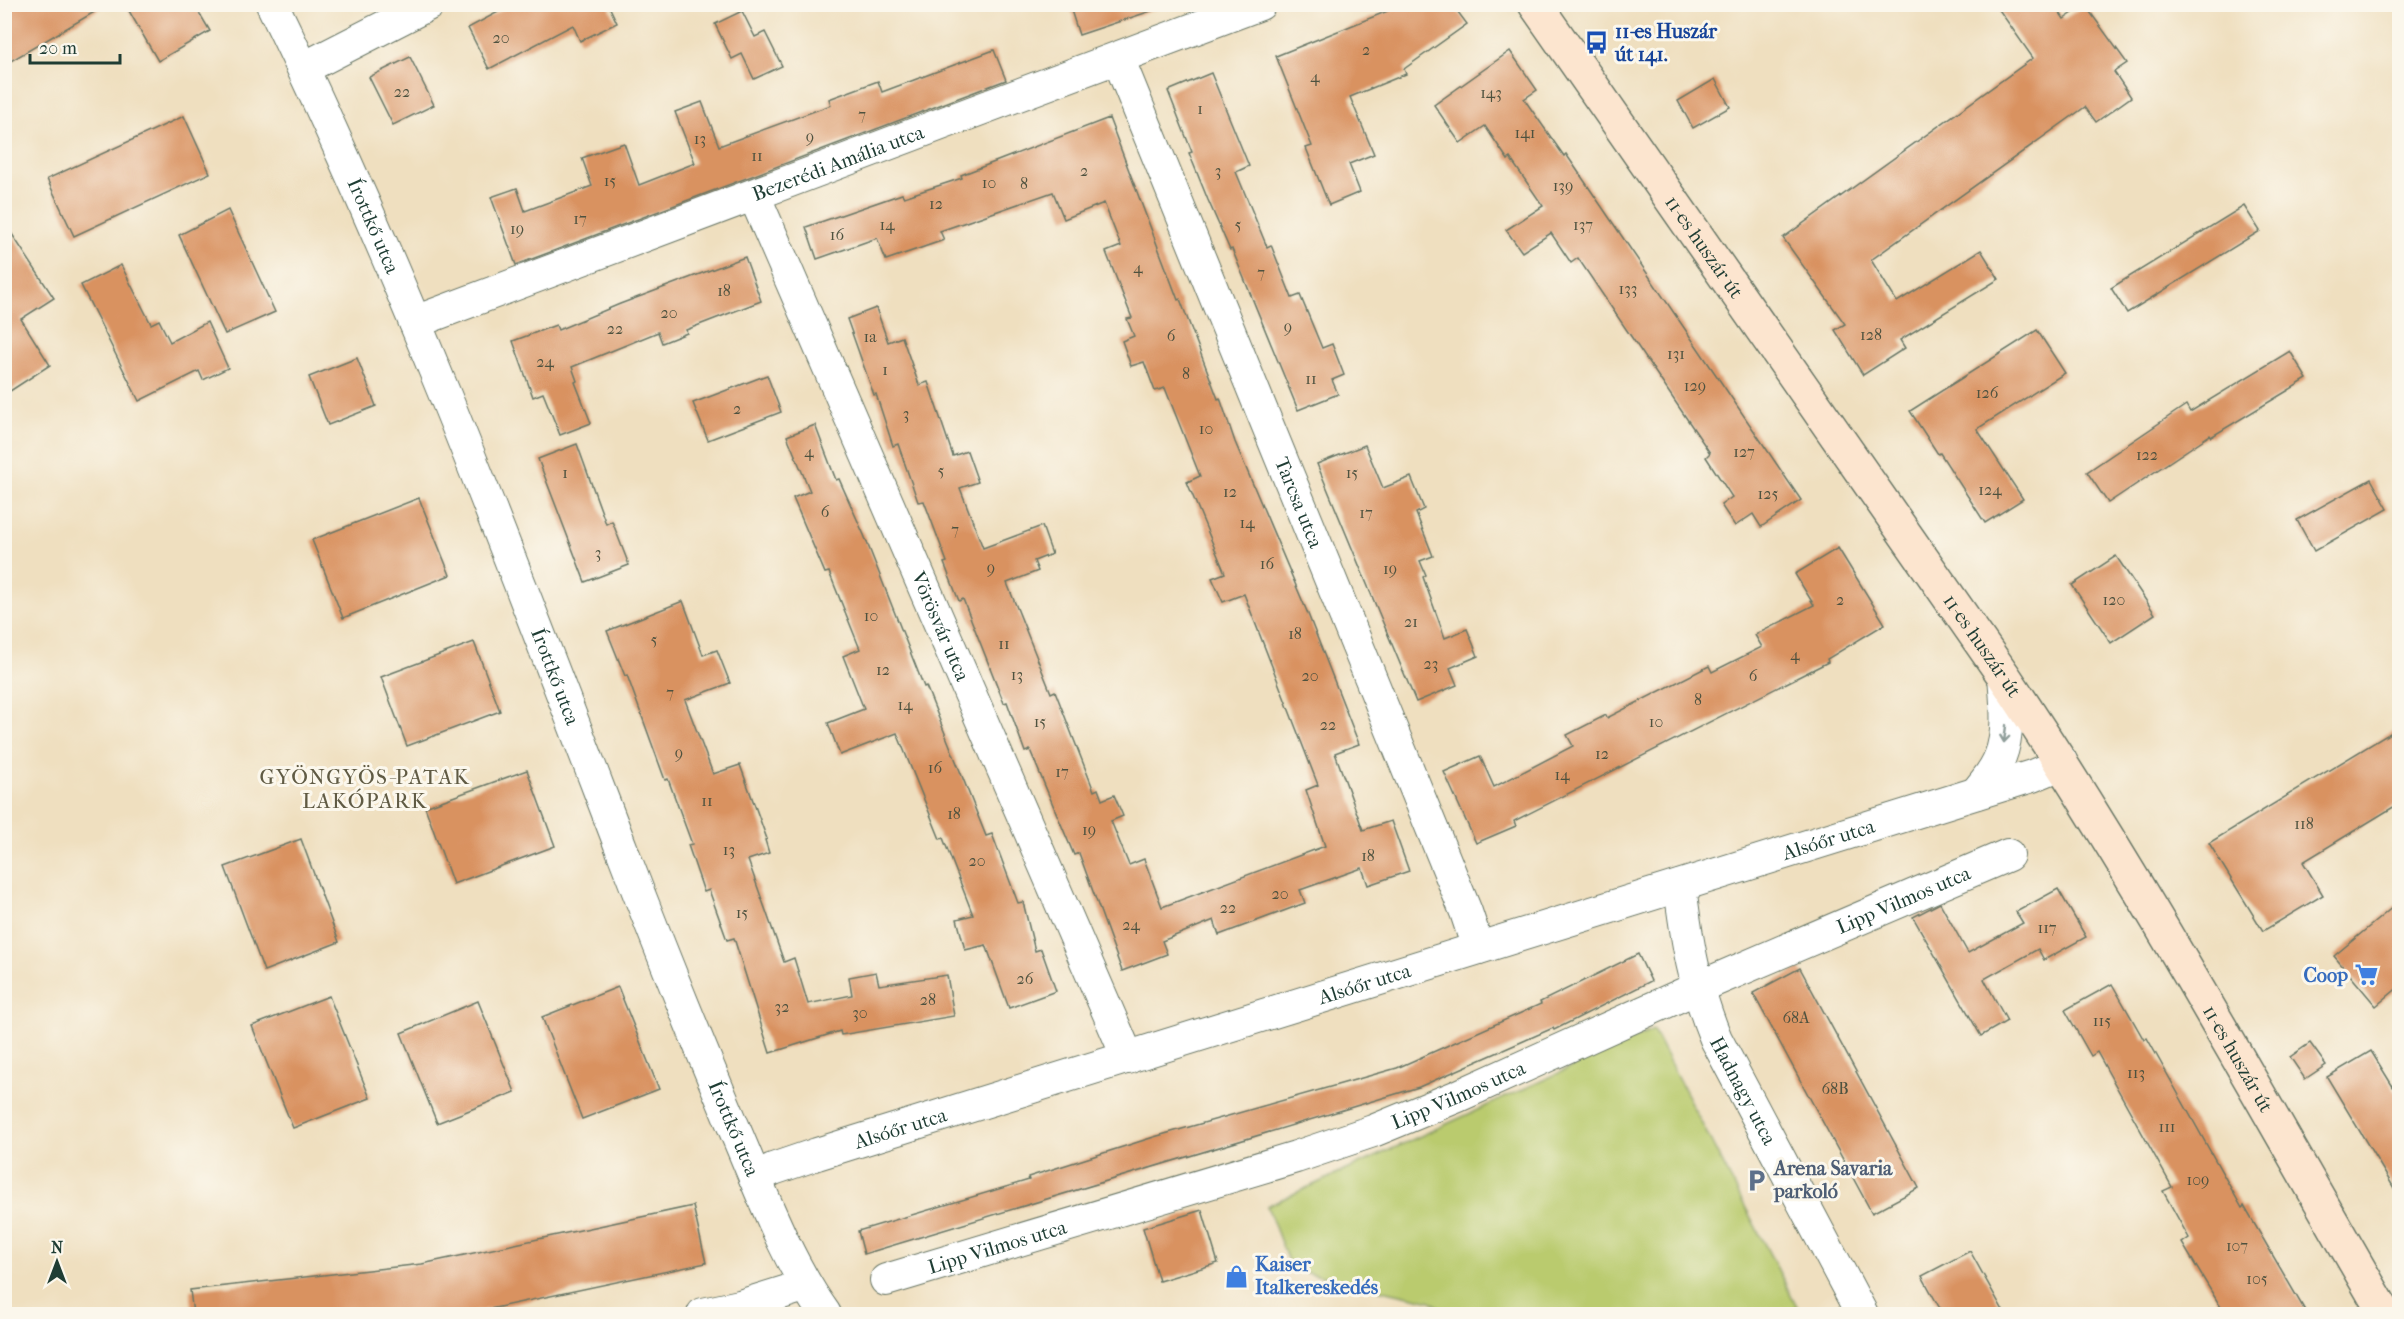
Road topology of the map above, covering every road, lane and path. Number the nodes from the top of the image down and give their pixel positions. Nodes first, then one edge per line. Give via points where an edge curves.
1 (273, 4) edge
2 (429, 4) edge
3 (1260, 4) edge
4 (1535, 4) edge
5 (1118, 58) junction
6 (304, 68) junction
7 (754, 195) junction
8 (415, 322) junction
9 (2004, 676) junction
10 (2061, 761) junction
11 (1976, 793) junction
12 (2008, 855) dead end
13 (1680, 886) junction
14 (1478, 948) junction
15 (1697, 988) junction
16 (1128, 1058) junction
17 (755, 1178) junction
18 (886, 1280) dead end
19 (806, 1300) edge
20 (703, 1314) edge
21 (825, 1314) edge
22 (1862, 1314) edge
23 (2385, 1314) edge

1 - 6 street, Írottkő utca
2 - 6 street
3 - 5 street, Bezerédi Amália utca
4 - 9 main road, 11-es huszár út
5 - 7 street, Bezerédi Amália utca
5 - 14 street, Tarcsa utca
6 - 8 street, Írottkő utca
7 - 8 street, Bezerédi Amália utca
7 - 16 street, Vörösvár utca
8 - 17 street, Írottkő utca via 681,1003
9 - 10 main road, 11-es huszár út
9 -> 11 street via 2005,740 2000,758
10 - 11 street, Alsóőr utca via 2032,776
10 - 23 main road, 11-es huszár út
11 - 13 street, Alsóőr utca
12 - 15 street, Lipp Vilmos utca
13 - 14 street, Alsóőr utca
13 - 15 street, Hadnagy utca
14 - 16 street, Alsóőr utca
15 - 18 street, Lipp Vilmos utca via 1373,1131
15 - 22 street, Hadnagy utca via 1716,1039
16 - 17 street, Alsóőr utca via 817,1154
17 - 19 street, Írottkő utca
19 - 20 street
19 - 21 street, Írottkő utca

